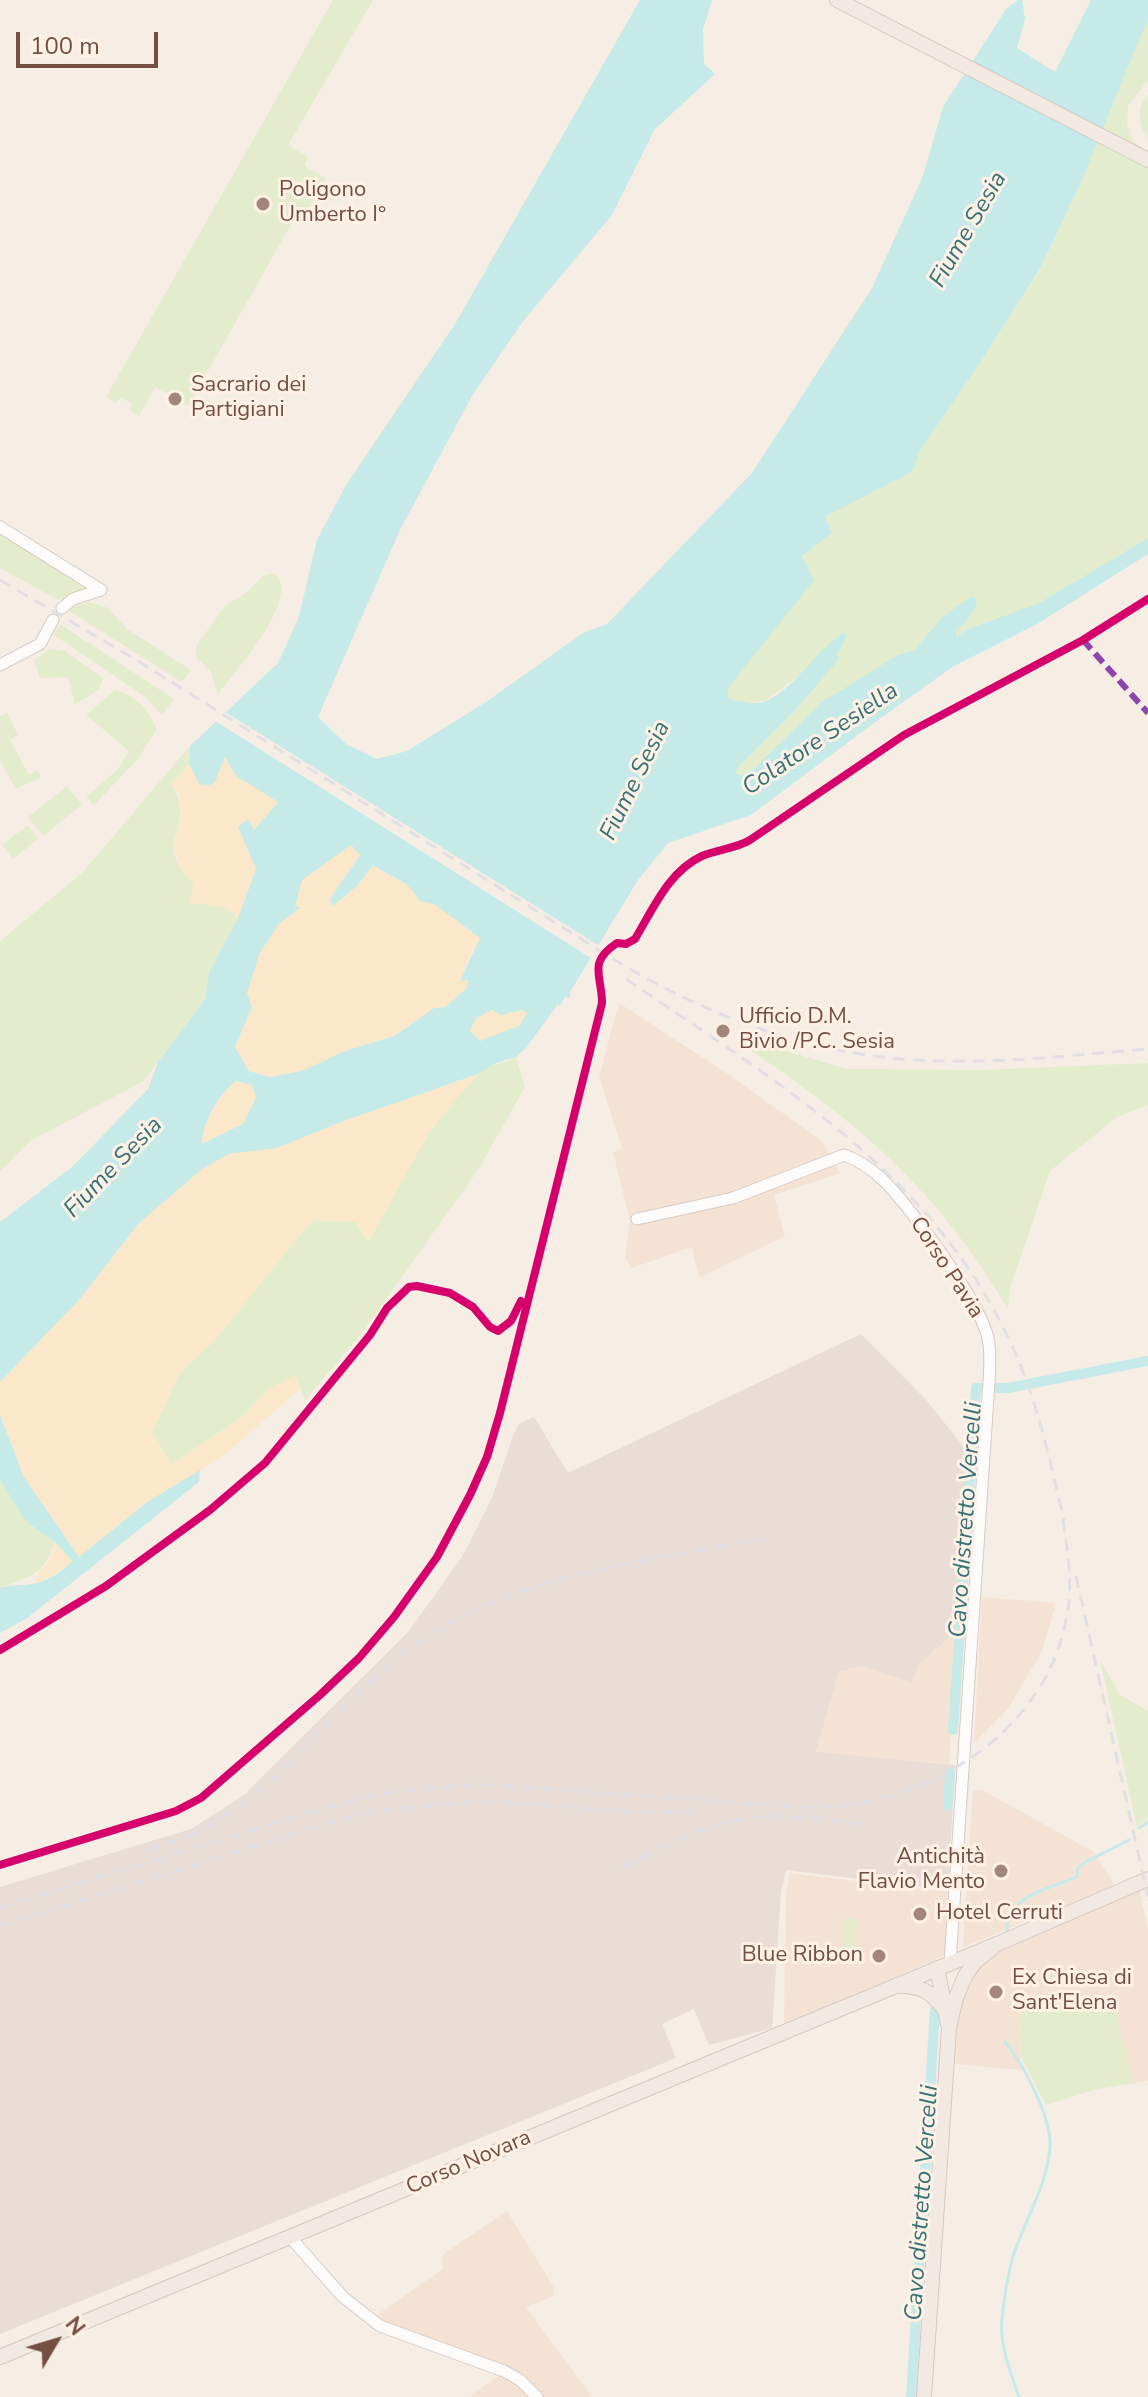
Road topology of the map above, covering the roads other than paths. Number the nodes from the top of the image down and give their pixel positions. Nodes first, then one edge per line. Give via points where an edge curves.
1 (837, 0) edge
2 (1148, 160) edge
3 (0, 527) edge
4 (62, 608) dead end
5 (53, 620) dead end
6 (0, 665) edge
7 (637, 1219) dead end
8 (1148, 1879) edge
9 (997, 1944) junction
10 (944, 1966) junction
11 (895, 1986) junction
12 (956, 1998) junction
13 (944, 2009) junction
14 (949, 2028) junction
15 (290, 2237) junction
16 (0, 2357) edge
17 (537, 2397) edge
18 (924, 2397) edge

1 - 2 main road
3 - 4 street via 101,590
5 - 6 street via 40,644
7 - 10 street, Corso Pavia via 733,1198 844,1155 882,1179 900,1199 980,1316 988,1338 989,1388
8 - 9 main road, Corso Novara
9 - 10 main road, Corso Novara
9 - 12 main road via 975,1962
10 - 11 main road, Corso Novara
10 - 12 main road
10 - 13 main road
11 - 13 main road via 930,1991
11 - 15 main road, Corso Novara
12 - 14 main road
13 - 14 main road
14 - 18 main road
15 - 16 main road, Corso Novara
15 - 17 street via 343,2297 380,2326 504,2371

